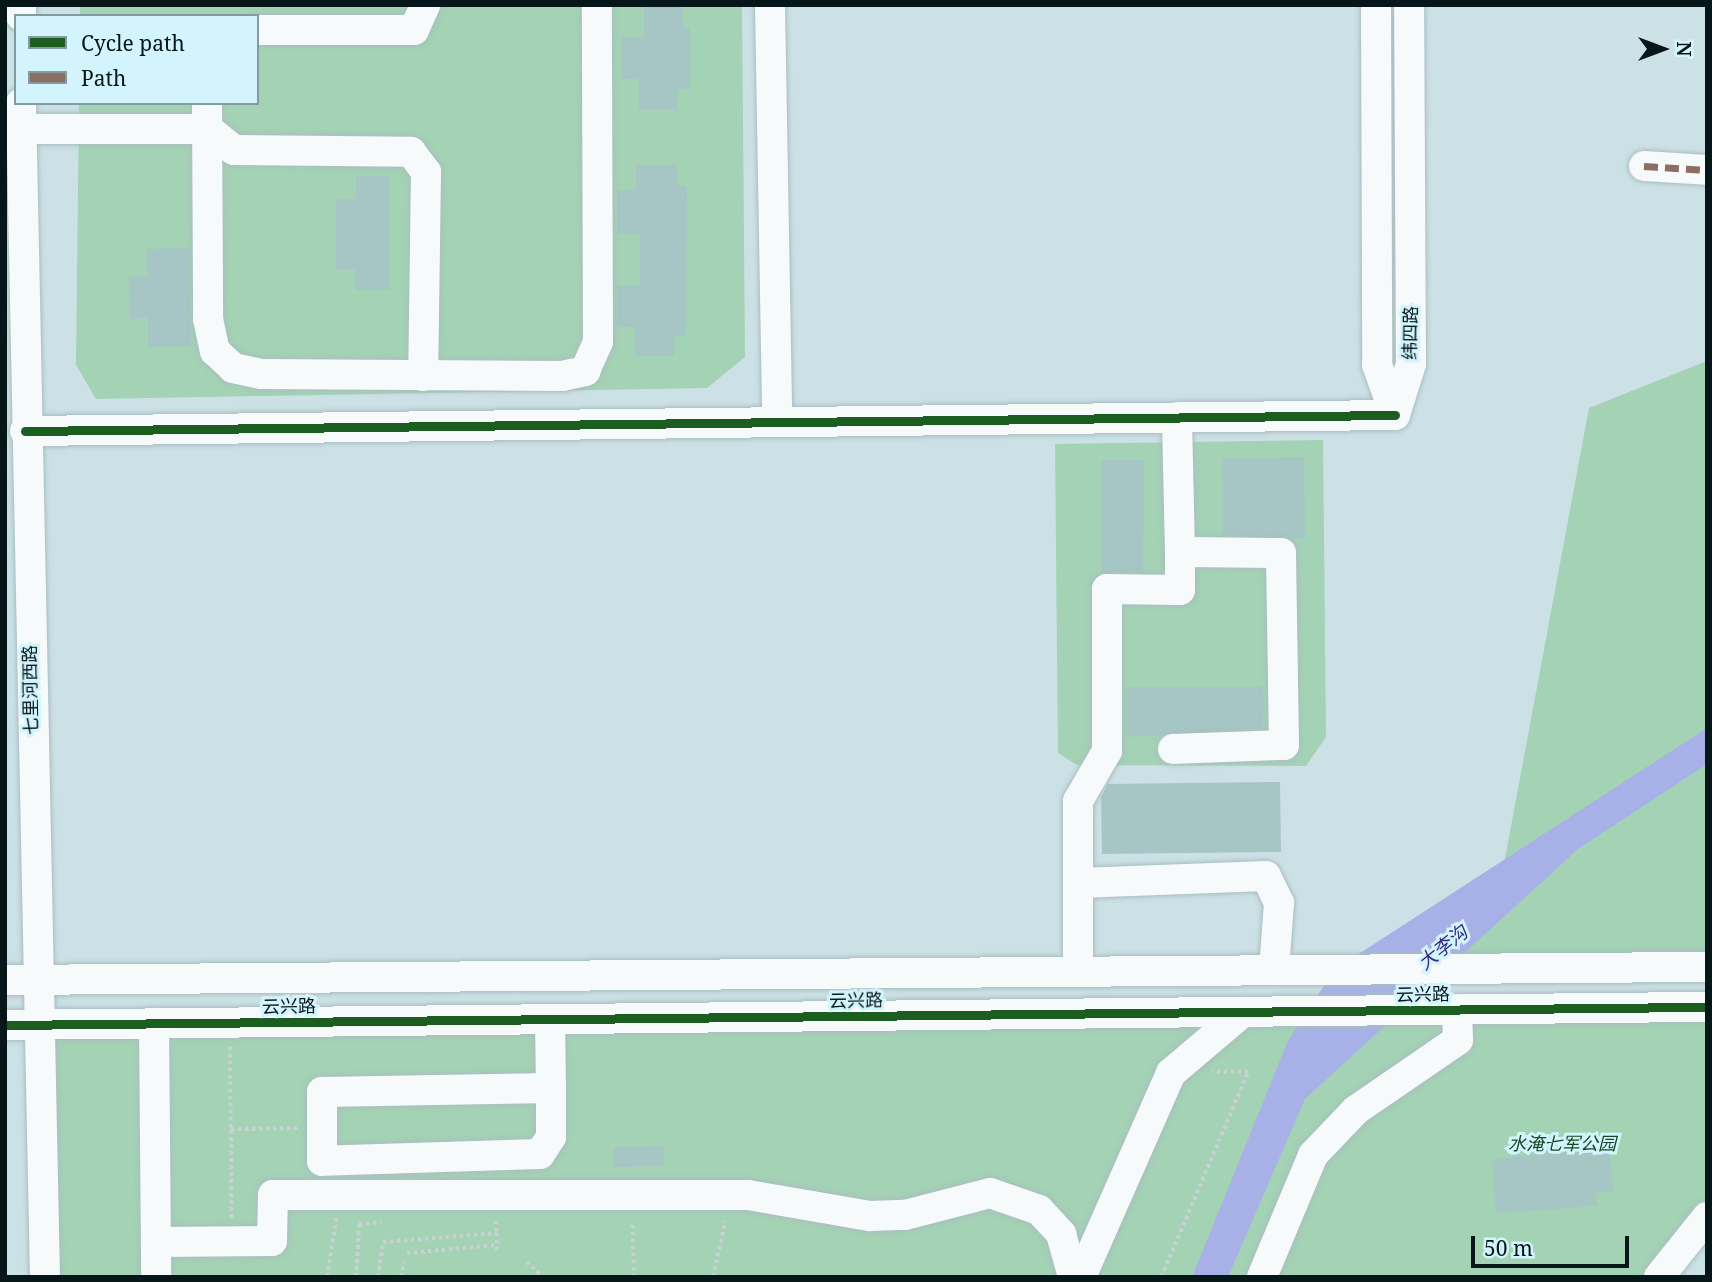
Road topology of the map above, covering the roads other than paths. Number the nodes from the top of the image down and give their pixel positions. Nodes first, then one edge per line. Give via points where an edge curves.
1 (425, 5) edge
2 (597, 5) edge
3 (770, 5) edge
4 (1376, 5) edge
5 (1409, 5) edge
6 (260, 23) edge
7 (21, 116) edge
8 (207, 116) edge
9 (1644, 166) dead end
10 (1707, 170) edge
11 (423, 376) junction
12 (1395, 415) junction
13 (1177, 417) junction
14 (777, 421) junction
15 (25, 431) junction
16 (1180, 552) junction
17 (1173, 749) dead end
18 (1078, 883) junction
19 (1707, 967) edge
20 (1288, 970) junction
21 (1078, 972) junction
22 (5, 980) edge
23 (35, 980) junction
24 (1707, 1007) edge
25 (1449, 1010) junction
26 (1243, 1012) junction
27 (550, 1019) junction
28 (154, 1023) junction
29 (5, 1025) edge
30 (37, 1025) junction
31 (551, 1088) junction
32 (1707, 1217) edge
33 (156, 1242) junction
34 (45, 1277) edge
35 (156, 1277) edge
36 (1073, 1277) edge
37 (1081, 1277) edge
38 (1262, 1277) edge
39 (1659, 1277) edge

1 - 6 street via 414,30
2 - 11 street via 598,341 585,371
3 - 14 street
4 - 12 street, 纬四路 via 1377,365
5 - 12 street, 纬四路 via 1411,364
7 - 8 street
7 - 15 street, 七里河西路
8 - 11 street via 234,150 411,152 426,172
8 - 11 street via 208,318 215,351 233,368 261,374
9 - 10 street
12 - 13 street
13 - 14 street
13 - 16 street
14 - 15 street
15 - 23 street, 七里河西路
16 - 17 street via 1281,553 1284,745
16 - 18 street via 1180,590 1107,589 1108,751 1078,801
18 - 20 street via 1266,876 1279,903
18 - 21 street
19 - 20 street, 云兴路
20 - 21 street, 云兴路
21 - 23 street, 云兴路
22 - 23 street, 云兴路
23 - 30 street, 七里河西路
24 - 25 street, 云兴路
25 - 26 street, 云兴路
25 - 38 street via 1458,1040 1356,1110 1314,1155
26 - 27 street, 云兴路
26 - 37 street via 1171,1073
27 - 28 street, 云兴路
27 - 31 street
28 - 30 street, 云兴路
28 - 33 street
29 - 30 street, 云兴路
30 - 34 street, 七里河西路
31 - 31 street via 551,1137 540,1154 322,1161 322,1092
32 - 39 street
33 - 35 street
33 - 36 street via 272,1241 273,1195 730,1195 870,1216 905,1215 990,1193 1016,1197 1039,1210 1061,1234

